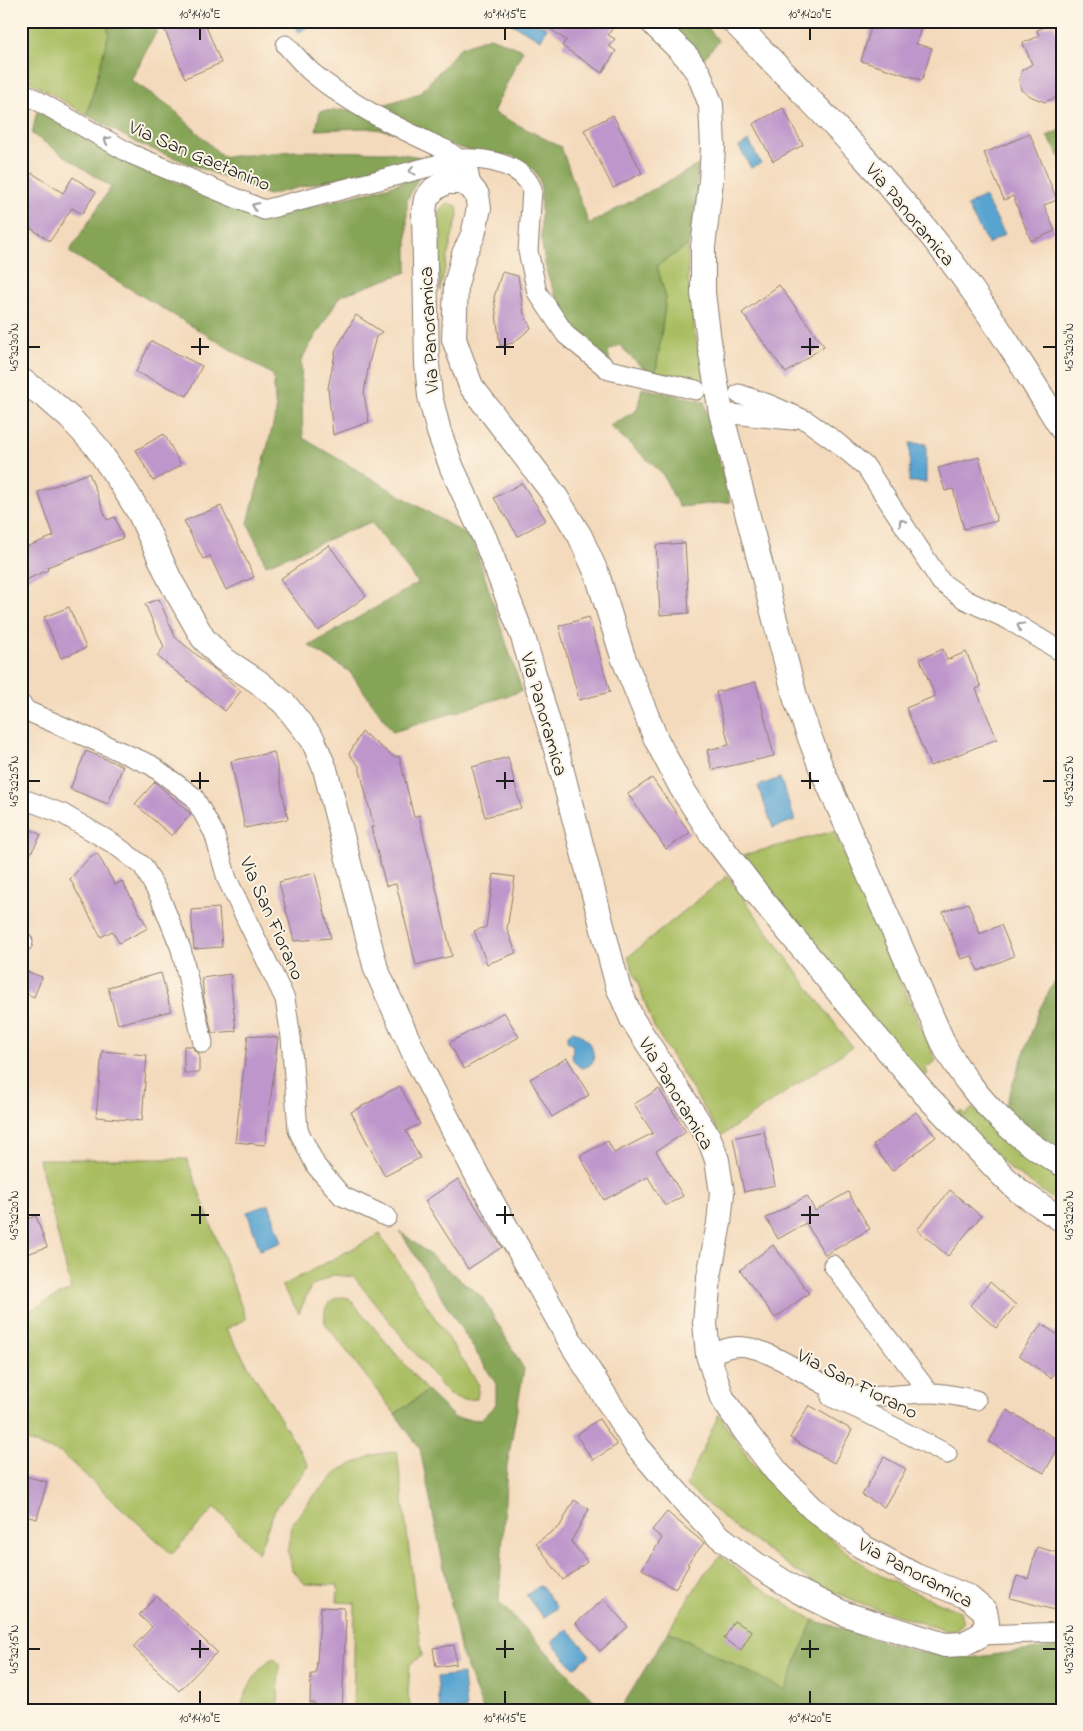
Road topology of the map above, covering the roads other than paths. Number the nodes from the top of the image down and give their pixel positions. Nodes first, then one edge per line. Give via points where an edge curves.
1 (651, 21) edge
2 (733, 21) edge
3 (286, 46) dead end
4 (21, 91) edge
5 (459, 159) junction
6 (470, 186) junction
7 (21, 380) edge
8 (696, 390) dead end
9 (739, 394) dead end
10 (721, 413) junction
11 (807, 422) junction
12 (1062, 430) edge
13 (1062, 652) edge
14 (21, 704) edge
15 (21, 798) edge
16 (203, 1043) dead end
17 (1062, 1164) edge
18 (387, 1217) dead end
19 (1062, 1220) edge
20 (833, 1265) dead end
21 (752, 1349) junction
22 (708, 1354) junction
23 (929, 1393) junction
24 (976, 1400) dead end
25 (947, 1454) dead end
26 (1062, 1632) edge
27 (980, 1635) junction

1 - 10 street via 688,57 711,104 711,180 703,247 703,293
2 - 12 street, Via Panoramica via 841,131 927,232 965,280
3 - 5 street, Via San Gaetanino via 328,85 375,116
5 -> 4 street, Via San Gaetanino via 264,210 131,154
5 - 6 street, Via San Gaetanino via 471,175
5 - 8 street, Via San Gaetanino via 506,165 529,180 532,189 528,250 538,292 566,335 609,370
6 - 19 street, Via Panoramica via 477,195 480,208 456,285 454,339 471,386 556,497 580,536 597,574 627,667 656,739 681,787 710,832 756,892 924,1094 1019,1191
6 - 22 street, Via Panoramica via 446,182 426,199 426,364 430,396 452,468 485,539 522,636 558,756 618,987 632,1019 709,1138 717,1160 722,1193 706,1304
7 - 27 street, Via Panoramica via 70,418 95,445 120,480 203,638 222,658 284,704 313,740 325,769 376,969 418,1062 479,1179 573,1346 636,1445 716,1534 798,1591 844,1614 945,1645 963,1644
9 - 11 street
10 - 11 street
10 - 17 street via 796,700 820,765 946,1050 968,1083 996,1115
13 -> 11 street via 1009,620 966,600 941,582 866,468
14 - 18 street, Via San Fiorano via 26,711 151,765 194,797 214,833 227,879 285,1000 298,1130 316,1166 342,1196
15 - 16 street via 63,814 114,844 143,866 181,948
20 - 23 street, Via San Fiorano
21 - 22 street, Via San Fiorano via 731,1347
21 - 23 street, Via San Fiorano via 763,1351 806,1376 848,1394
21 - 25 street, Via San Fiorano via 806,1385
22 - 27 street, Via Panoramica via 722,1398 777,1472 812,1508 861,1546 916,1576 968,1597 985,1611 987,1623
23 - 24 street, Via San Fiorano
26 - 27 street

